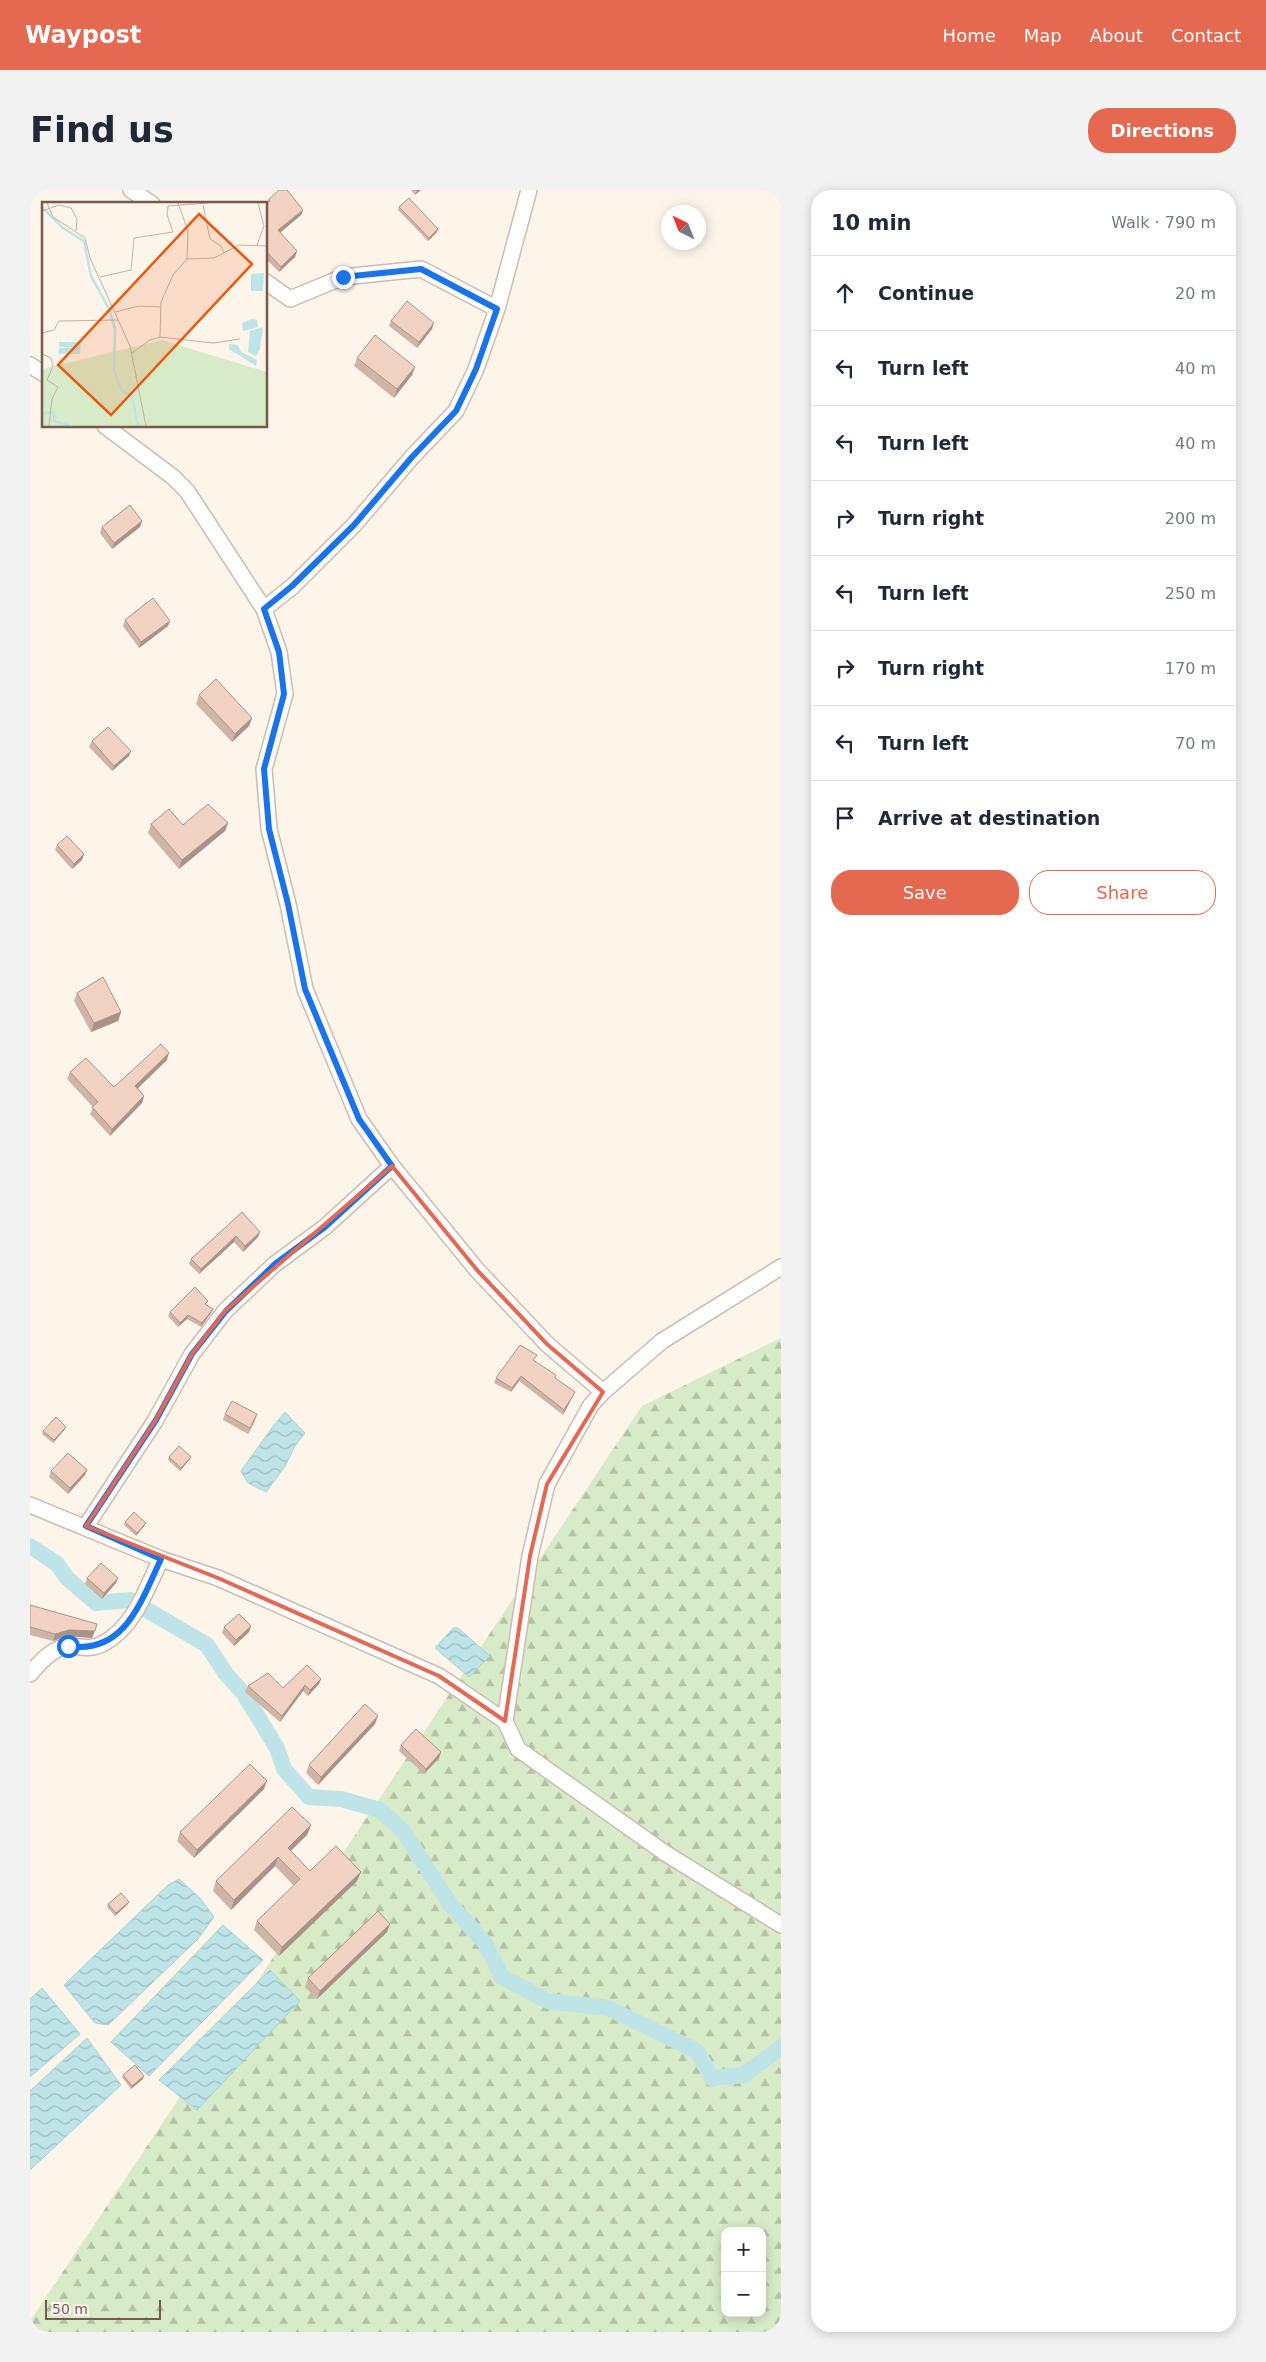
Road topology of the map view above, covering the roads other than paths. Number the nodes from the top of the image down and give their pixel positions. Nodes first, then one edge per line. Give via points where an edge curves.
1 (130, 190) edge
2 (529, 190) edge
3 (149, 202) edge
4 (268, 283) edge
5 (497, 309) junction
6 (30, 365) edge
7 (42, 373) edge
8 (108, 428) edge
9 (264, 609) junction
10 (392, 1166) junction
11 (781, 1267) edge
12 (602, 1392) junction
13 (30, 1505) edge
14 (86, 1526) junction
15 (161, 1559) junction
16 (30, 1674) edge
17 (504, 1720) junction
18 (781, 1925) edge

1 - 3 street
2 - 5 street
4 - 5 street via 290,299 343,277 421,269
5 - 9 street via 476,369 456,411 354,525
6 - 7 street
8 - 9 street via 187,491
9 - 10 street via 279,652 284,694 264,769 269,829 305,989 359,1119
10 - 12 street via 483,1277 548,1345
10 - 14 street via 325,1227 275,1264 226,1311 192,1354 156,1420
11 - 12 street via 662,1342
12 - 17 street via 591,1405 547,1484 530,1556
13 - 14 street
14 - 15 street
15 - 16 street via 134,1615 115,1635 102,1644 85,1649 68,1646 51,1653
15 - 17 street via 218,1578 439,1676
17 - 18 street via 518,1749 665,1853

